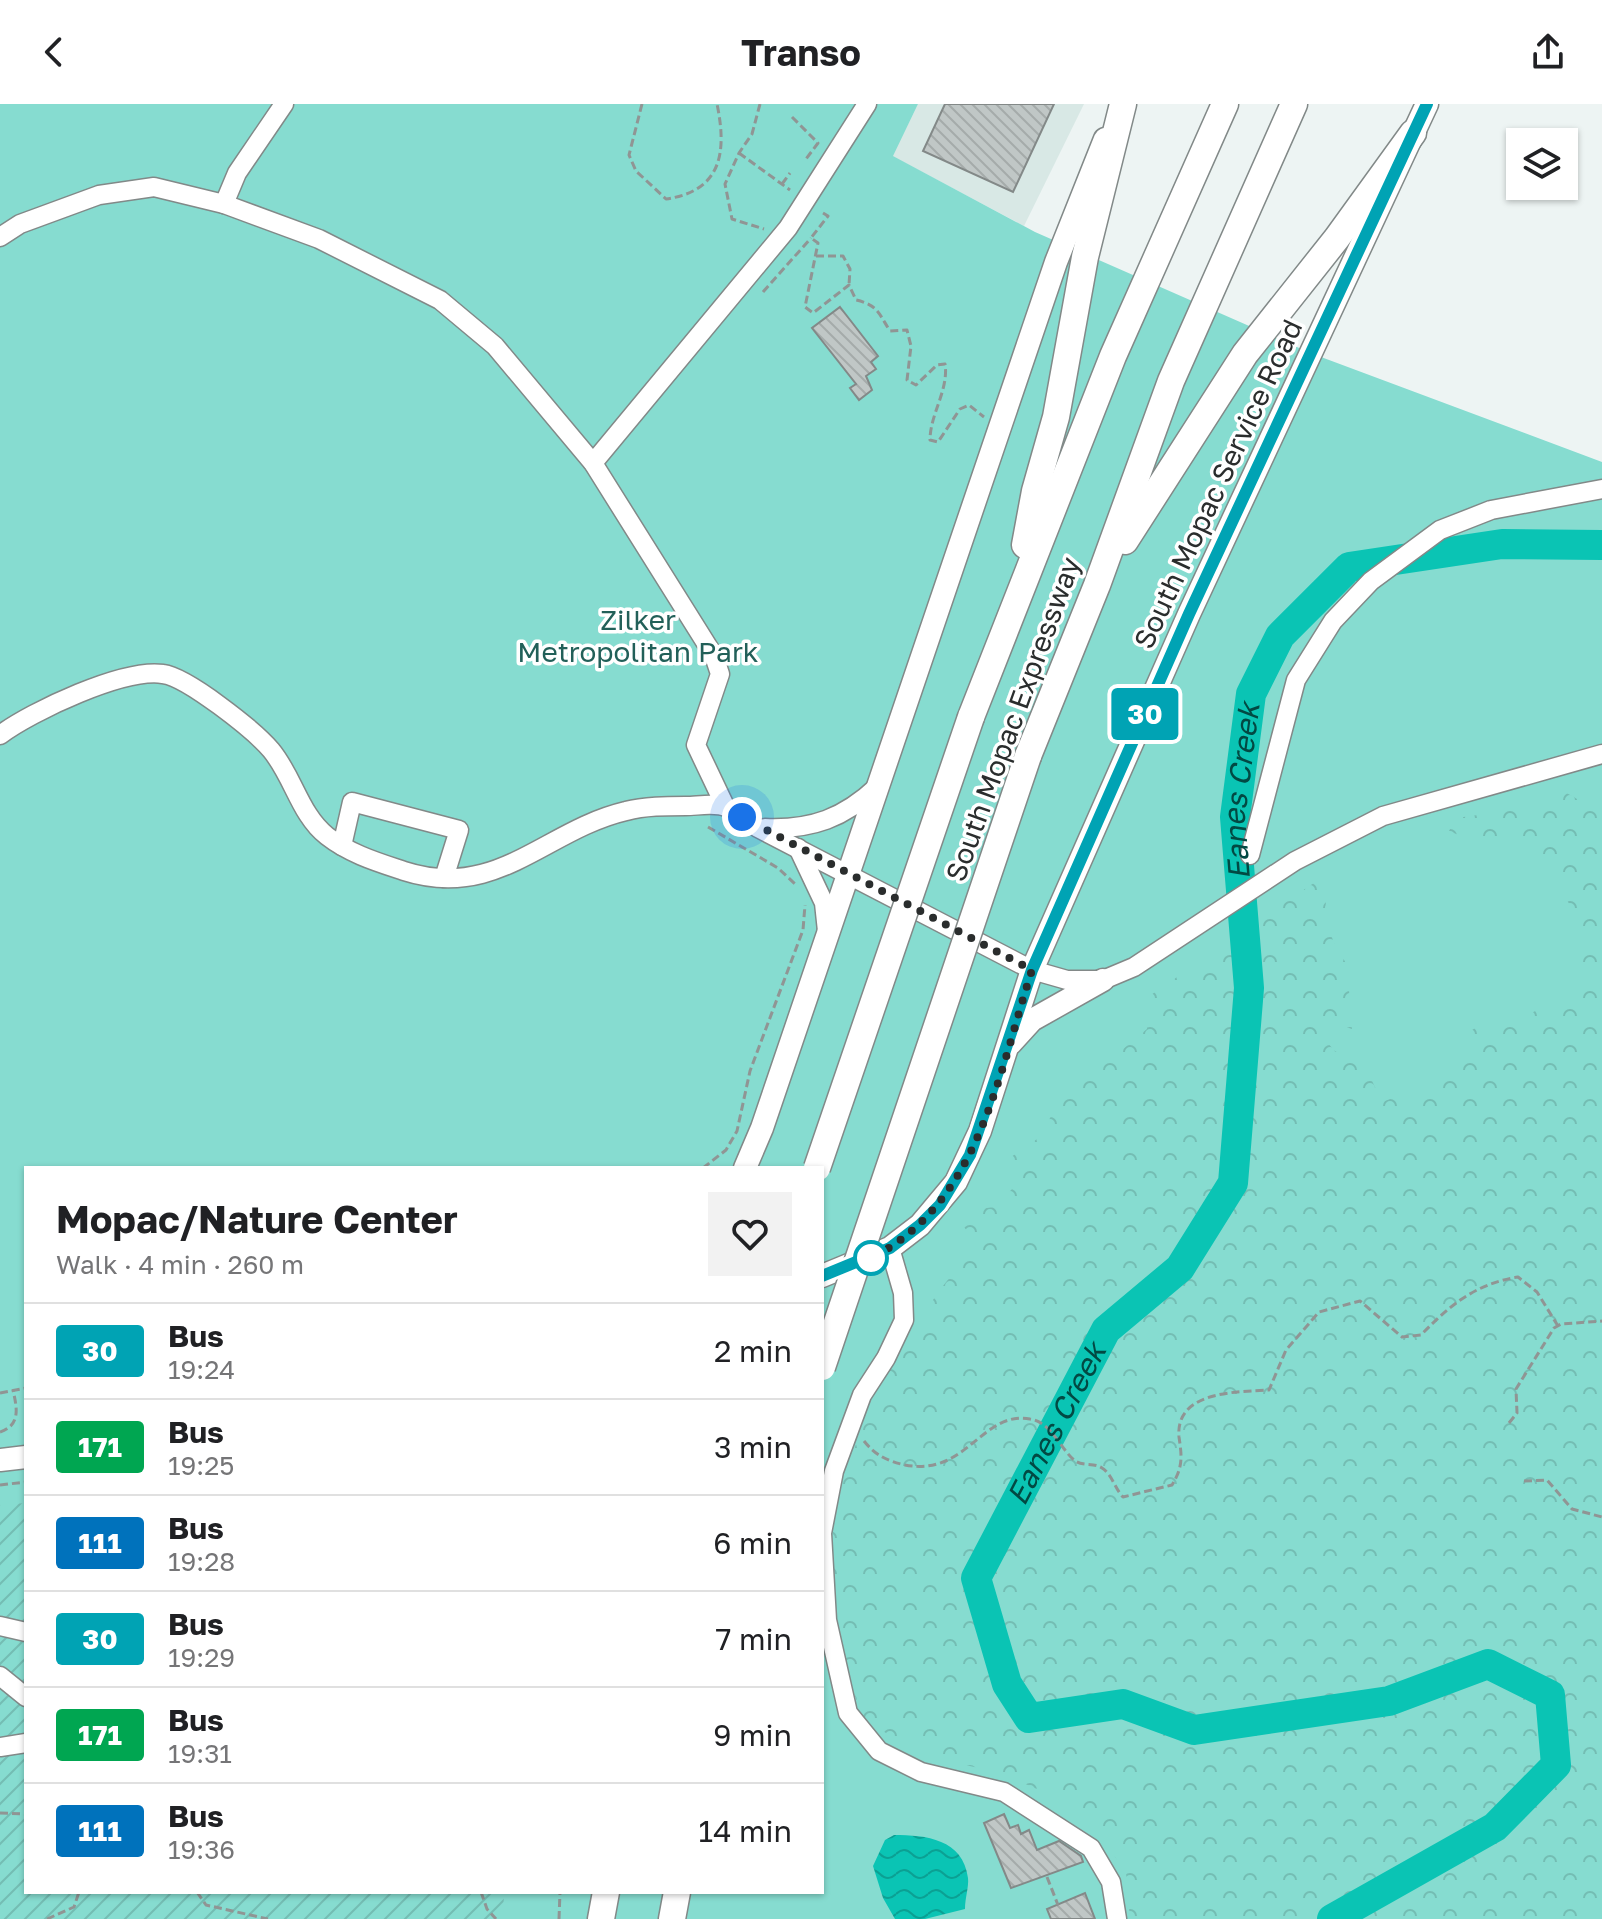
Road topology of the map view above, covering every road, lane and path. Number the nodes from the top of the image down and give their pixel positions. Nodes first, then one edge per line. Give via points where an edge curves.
1 (284, 104) edge
2 (642, 104) edge
3 (717, 104) edge
4 (760, 104) edge
5 (867, 104) edge
6 (1121, 104) edge
7 (1225, 104) edge
8 (1294, 104) edge
9 (1427, 104) edge
10 (792, 117) dead end
11 (1413, 133) junction
12 (739, 153) junction
13 (806, 159) dead end
14 (790, 173) dead end
15 (782, 184) junction
16 (790, 190) dead end
17 (224, 204) junction
18 (823, 213) dead end
19 (764, 229) dead end
20 (0, 237) edge
21 (811, 238) junction
22 (816, 256) junction
23 (849, 285) junction
24 (763, 292) dead end
25 (986, 419) dead end
26 (593, 463) junction
27 (1602, 489) edge
28 (1097, 585) junction
29 (1015, 604) junction
30 (3, 727) edge
31 (1602, 754) edge
32 (878, 786) junction
33 (725, 806) junction
34 (708, 827) dead end
35 (758, 828) junction
36 (342, 846) junction
37 (798, 848) junction
38 (1250, 855) dead end
39 (850, 873) junction
40 (444, 878) junction
41 (795, 884) dead end
42 (803, 897) dead end
43 (827, 935) junction
44 (1032, 970) junction
45 (1103, 980) junction
46 (1007, 1047) junction
47 (706, 1166) edge
48 (746, 1166) edge
49 (818, 1166) edge
50 (890, 1248) junction
51 (824, 1275) edge
52 (1602, 1321) edge
53 (1558, 1326) junction
54 (824, 1361) edge
55 (24, 1388) edge
56 (13, 1390) junction
57 (0, 1393) edge
58 (1509, 1423) dead end
59 (850, 1427) junction
60 (0, 1432) edge
61 (24, 1457) edge
62 (0, 1460) edge
63 (1524, 1481) dead end
64 (24, 1482) edge
65 (0, 1485) edge
66 (1602, 1517) edge
67 (824, 1523) edge
68 (824, 1568) edge
69 (0, 1626) edge
70 (24, 1632) edge
71 (0, 1676) edge
72 (24, 1695) edge
73 (24, 1743) edge
74 (0, 1747) edge
75 (0, 1813) edge
76 (24, 1814) edge
77 (1047, 1877) dead end
78 (78, 1894) edge
79 (198, 1894) edge
80 (482, 1894) edge
81 (560, 1894) edge
82 (606, 1894) edge
83 (677, 1894) edge
84 (1058, 1905) dead end
85 (47, 1919) edge
86 (268, 1919) edge
87 (496, 1919) edge
88 (559, 1919) edge
89 (601, 1919) edge
90 (672, 1919) edge
91 (1117, 1919) edge

1 - 17 street via 237,173
2 - 3 path via 629,155 636,171 666,199 712,179 721,143
4 - 12 path via 752,134
5 - 26 street via 788,228
6 - 29 highway
6 - 32 main road via 1056,262
7 - 29 highway, South Mopac Expressway via 1113,356
8 - 28 highway, South Mopac Expressway via 1171,381
9 - 11 main road, South Mopac Service Road
10 - 13 path via 818,143
11 - 28 highway via 1245,354
11 - 44 main road, South Mopac Service Road via 1189,614
12 - 15 path
12 - 19 path via 725,184 732,219
14 - 15 path
15 - 16 path
17 - 20 street via 154,187 99,195 20,224
17 - 26 street via 319,239 440,300 495,346
18 - 21 path via 828,216
21 - 22 path via 818,243
21 - 24 path
22 - 23 path via 843,256 850,269
22 - 23 path via 805,307 813,313
23 - 25 path via 856,300 882,312 890,331 907,330 907,380 916,385 945,364 930,440 938,442 960,409 969,405
26 - 33 street via 714,656 720,674 696,745
27 - 38 street via 1491,510 1440,530 1371,581 1333,621 1296,680
28 - 54 highway, South Mopac Expressway, bridge via 1028,756
29 - 49 highway, South Mopac Expressway, bridge via 971,717
30 - 36 street via 132,677 166,674 242,723 271,750 310,817
31 - 45 street via 1383,816 1295,861 1134,967
32 - 35 street via 834,820 797,829
32 - 39 main road
33 - 35 street
33 - 40 street via 625,811 494,872
34 - 41 path via 778,868
35 - 37 street
36 - 40 street via 422,877
36 - 40 street via 352,802 459,830
37 - 39 street
37 - 43 street via 824,903
39 - 43 main road
39 - 44 street
42 - 47 path via 803,930 750,1071 737,1131 726,1150
43 - 48 main road
44 - 45 street via 1067,980
44 - 46 main road, South Mopac Service Road
45 - 46 main road via 1032,1020
46 - 50 main road, South Mopac Service Road via 980,1131 956,1182 920,1225
50 - 51 main road, South Mopac Service Road
50 - 59 street via 903,1293 904,1320
52 - 53 path
53 - 58 path via 1516,1389 1517,1413
53 - 59 path via 1537,1292 1518,1277 1492,1281 1453,1302 1421,1335 1402,1337 1360,1301 1319,1312 1286,1350 1269,1390 1206,1396 1192,1408 1182,1421 1183,1461 1172,1485 1123,1497 1106,1471 1078,1463 1044,1424 1030,1418 996,1423 951,1460 925,1469 875,1455
55 - 56 path
56 - 57 path
56 - 60 path via 18,1413
59 - 67 street
61 - 62 main road
63 - 66 path via 1547,1480 1572,1509
64 - 65 path
68 - 91 street via 827,1620 848,1713 879,1751 921,1772 1004,1792 1091,1848 1111,1882
69 - 70 street
71 - 72 street
73 - 74 street
75 - 76 path
77 - 84 path
78 - 85 path via 74,1907
79 - 86 path via 206,1905
80 - 87 path
81 - 88 path
82 - 89 highway
83 - 90 highway

